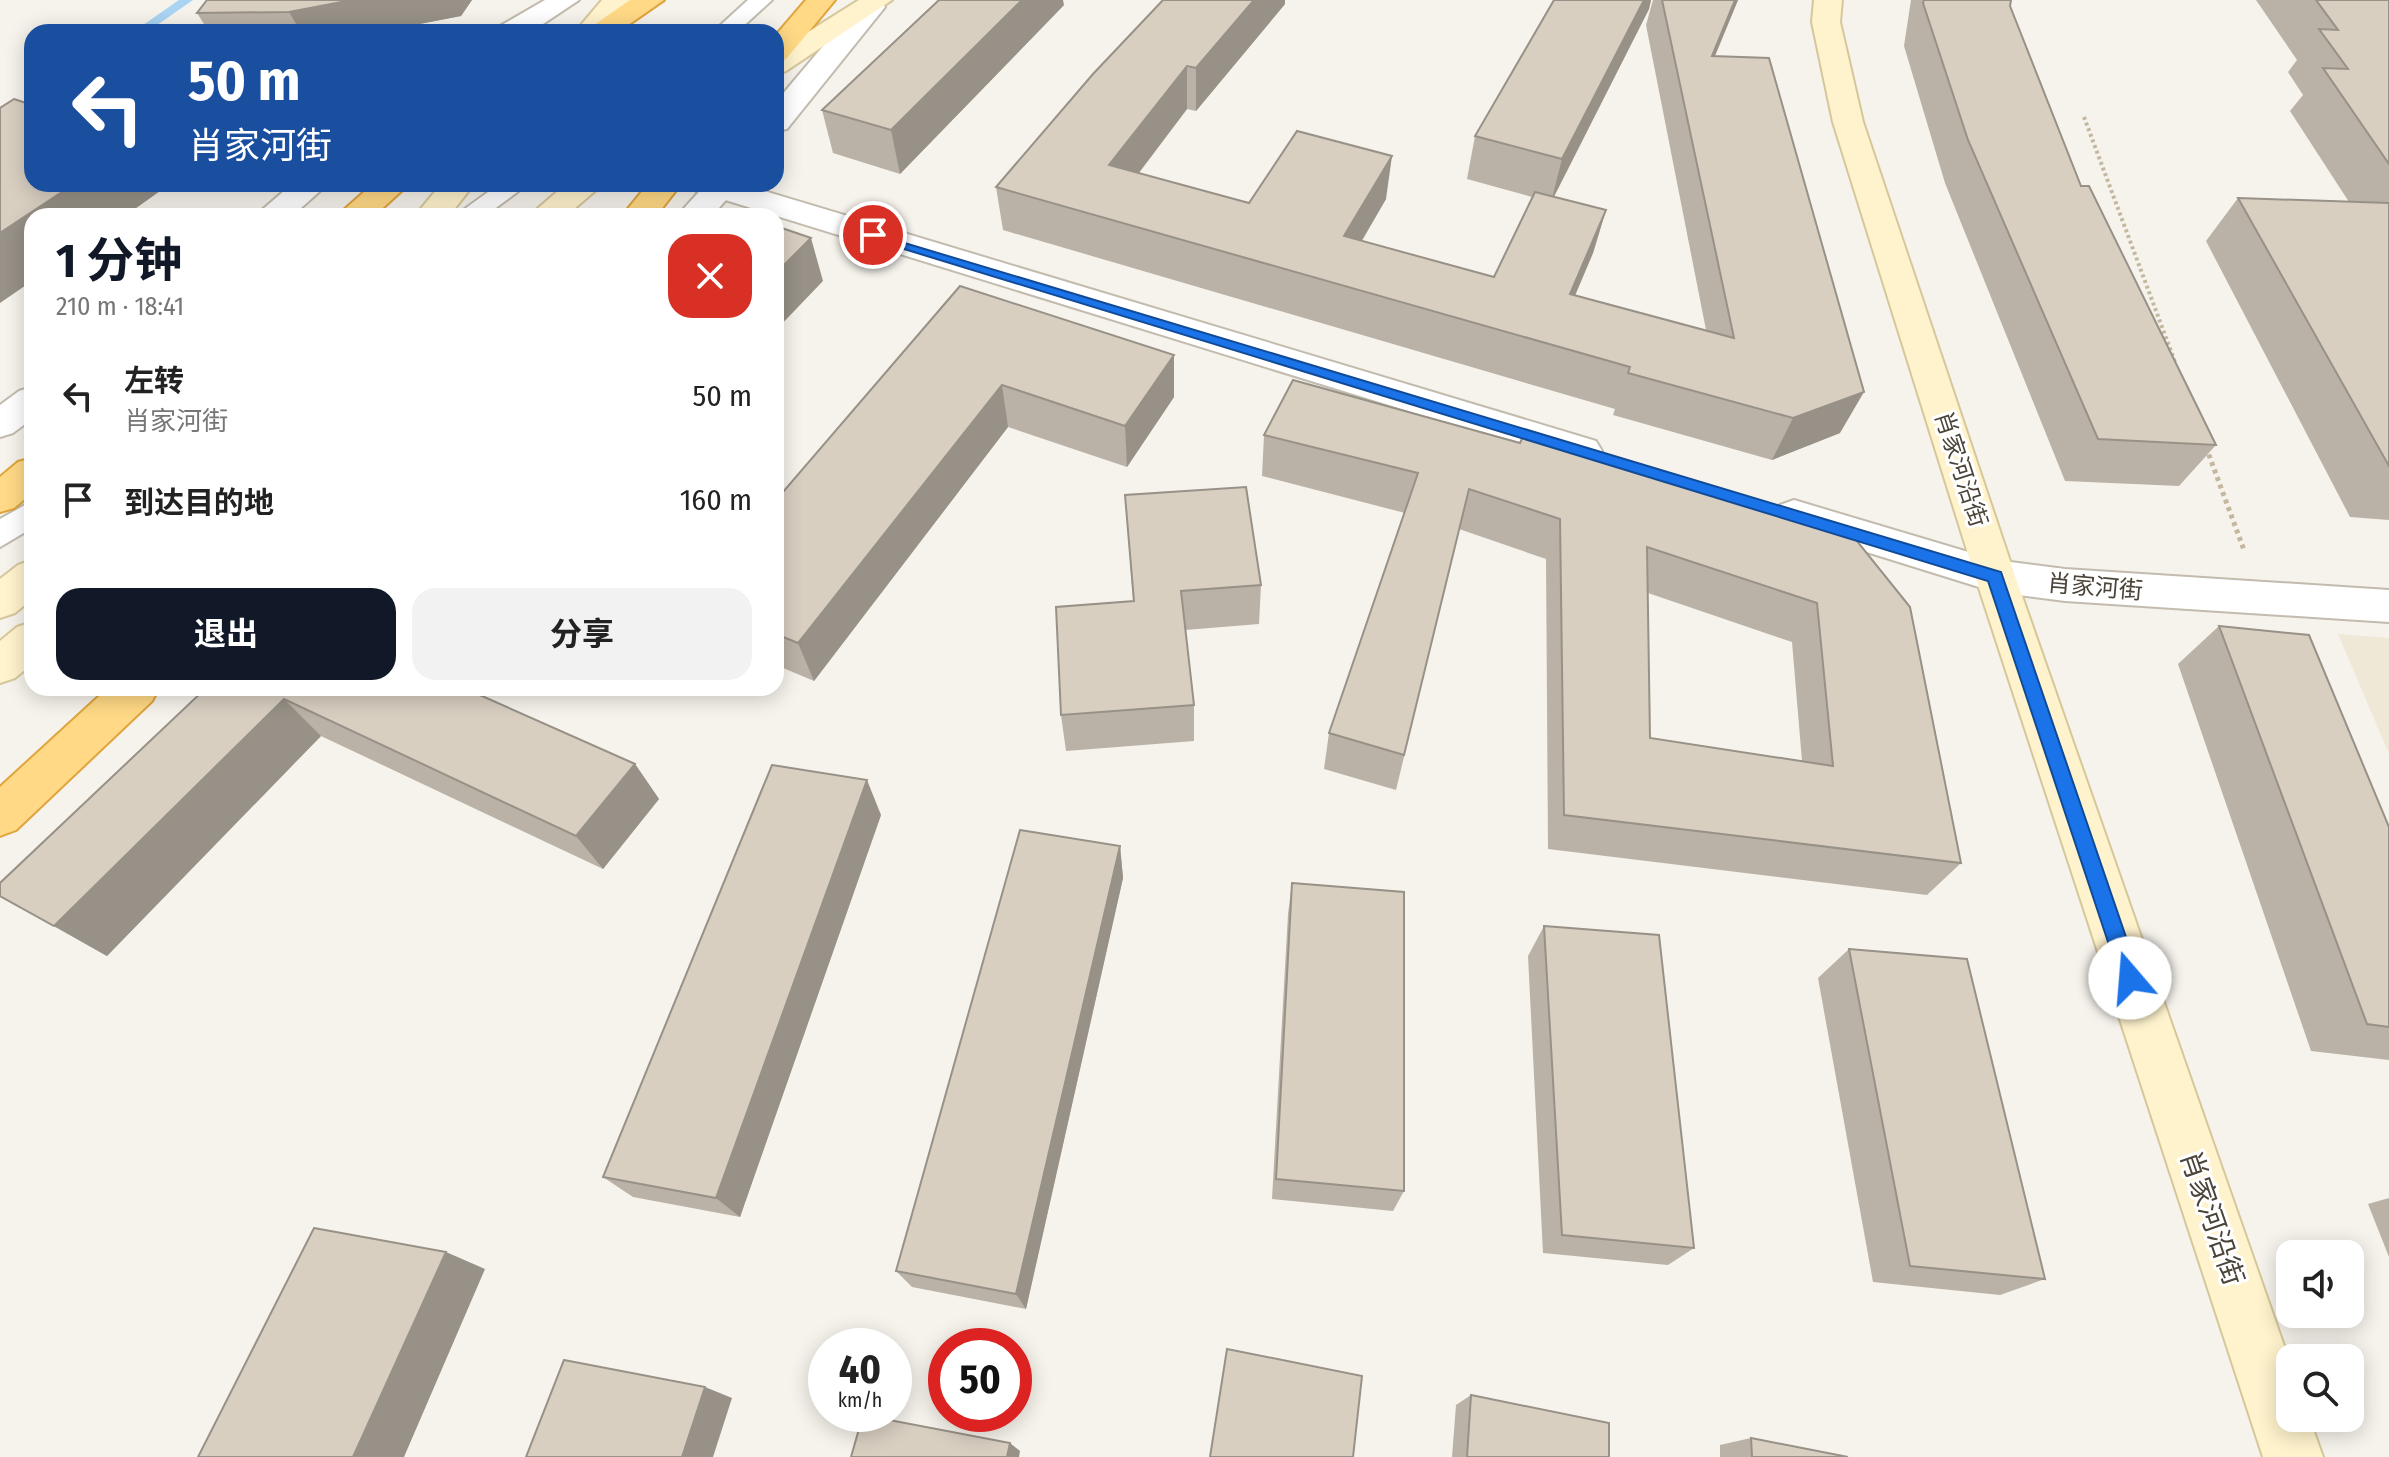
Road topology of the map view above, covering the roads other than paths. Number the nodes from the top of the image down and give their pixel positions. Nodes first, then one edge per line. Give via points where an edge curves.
1 (565, 0) edge
2 (617, 0) edge
3 (650, 0) edge
4 (761, 0) edge
5 (821, 0) edge
6 (1828, 0) edge
7 (874, 4) edge
8 (524, 24) edge
9 (596, 24) edge
10 (611, 24) edge
11 (733, 24) edge
12 (784, 44) edge
13 (784, 60) edge
14 (784, 112) edge
15 (302, 192) edge
16 (383, 192) edge
17 (451, 192) edge
18 (504, 192) edge
19 (564, 192) edge
20 (576, 192) edge
21 (658, 192) edge
22 (712, 192) edge
23 (740, 192) edge
24 (281, 208) edge
25 (363, 208) edge
26 (438, 208) edge
27 (480, 208) edge
28 (550, 208) edge
29 (555, 208) edge
30 (645, 208) edge
31 (699, 208) edge
32 (24, 406) edge
33 (0, 424) edge
34 (1616, 461) edge
35 (24, 478) edge
36 (0, 498) edge
37 (1768, 507) edge
38 (24, 518) edge
39 (0, 535) edge
40 (1995, 576) junction
41 (24, 582) edge
42 (0, 602) edge
43 (2389, 606) edge
44 (24, 646) edge
45 (0, 666) edge
46 (128, 696) edge
47 (0, 816) edge
48 (2130, 978) junction
49 (2278, 1344) edge
50 (2314, 1432) edge
51 (2293, 1457) edge
52 (2324, 1457) edge

1 - 8 street
2 - 9 main road
3 - 10 highway
4 - 11 lane
5 - 12 highway
6 - 40 main road, 肖家河沿街 via 1826,22 1848,122
7 - 13 main road
7 - 14 street
15 - 24 street
16 - 25 highway
17 - 26 main road
18 - 27 lane
19 - 28 lane
20 - 29 main road
21 - 30 highway
22 - 31 street
23 - 34 street
32 - 33 street
35 - 36 highway
37 - 40 street, 肖家河街
38 - 39 lane
40 - 43 street, 肖家河街
40 - 48 main road, 肖家河沿街
41 - 42 main road
44 - 45 main road
46 - 47 highway
48 - 49 main road, 肖家河沿街
48 - 51 main road, 肖家河沿街
50 - 52 main road

